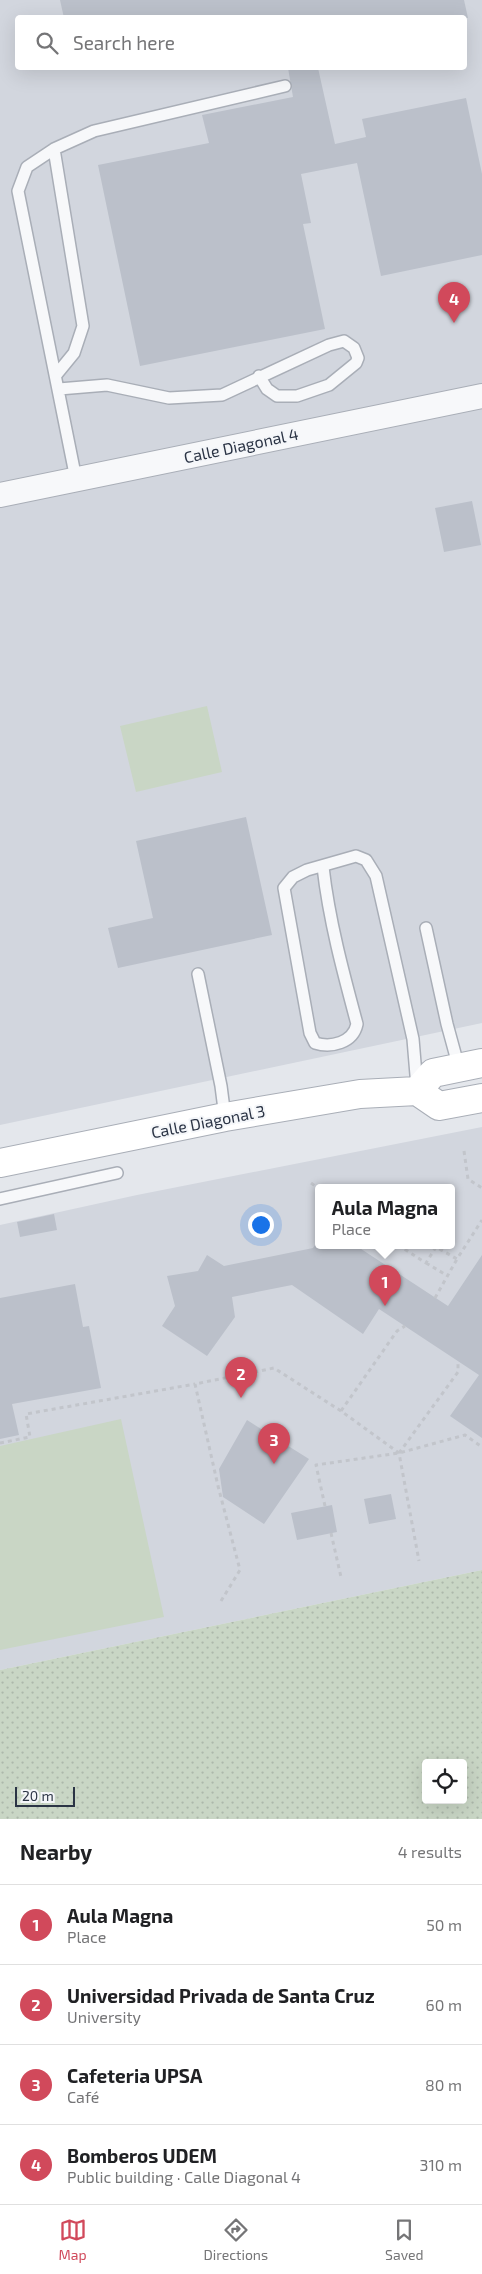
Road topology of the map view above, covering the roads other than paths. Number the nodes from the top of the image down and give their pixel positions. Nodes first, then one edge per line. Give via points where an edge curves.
1 (285, 86) dead end
2 (54, 149) junction
3 (56, 375) junction
4 (259, 376) junction
5 (59, 389) junction
6 (482, 396) edge
7 (76, 479) junction
8 (0, 495) edge
9 (323, 866) junction
10 (426, 928) dead end
11 (198, 974) dead end
12 (470, 1065) edge
13 (417, 1092) junction
14 (482, 1098) edge
15 (225, 1117) junction
16 (0, 1163) edge
17 (117, 1173) dead end
18 (0, 1199) edge

1 - 2 lane via 94,131
2 - 3 lane via 83,326 74,353
2 - 3 lane via 27,167 18,190
3 - 5 lane
4 - 4 lane via 344,341 357,352 356,363 329,385 297,396 277,396 267,389
4 - 5 lane via 222,395 169,398 107,385
5 - 7 lane
6 - 7 street, Calle Diagonal 4
7 - 8 street, Calle Diagonal 4
9 - 9 lane via 293,877 284,888 310,1033 314,1043 325,1046 348,1040 355,1033 357,1024 339,959
9 - 13 lane via 356,856 366,860 376,876 413,1038
10 - 12 lane via 446,1024
11 - 15 lane
12 - 13 street via 433,1073
13 - 14 street via 439,1106
13 - 15 street, Calle Diagonal 3 via 360,1094
15 - 16 street, Calle Diagonal 3
17 - 18 lane

